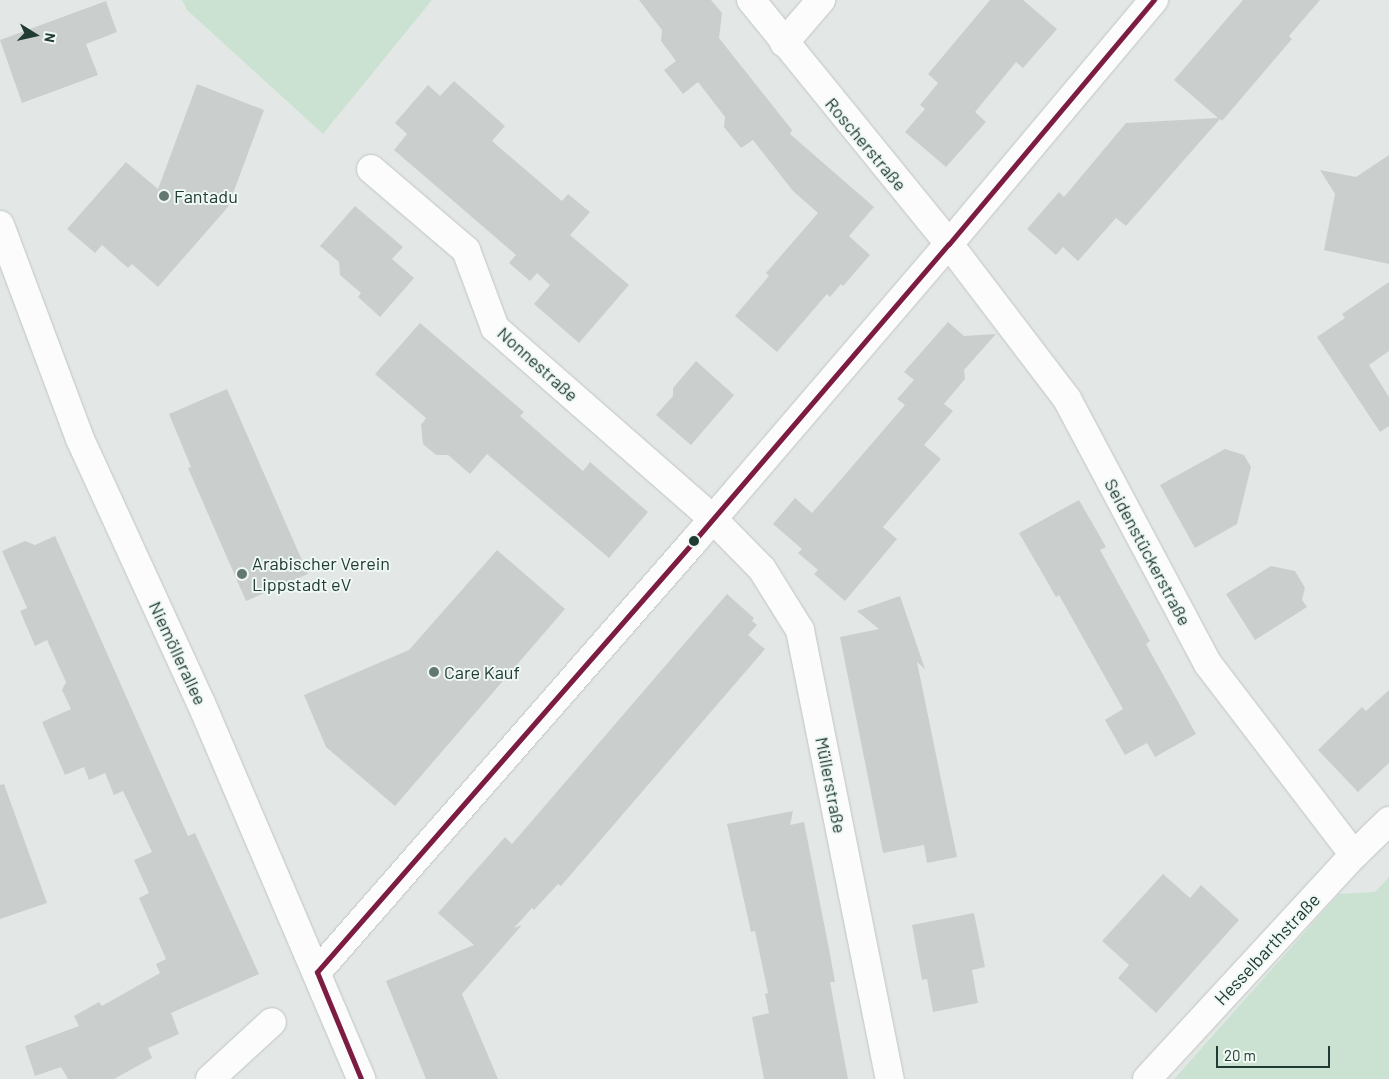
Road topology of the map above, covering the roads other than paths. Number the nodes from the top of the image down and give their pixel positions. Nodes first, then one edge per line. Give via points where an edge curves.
1 (751, 0) edge
2 (821, 0) edge
3 (1154, 0) edge
4 (784, 43) junction
5 (371, 169) dead end
6 (0, 225) edge
7 (949, 244) junction
8 (713, 519) junction
9 (1389, 821) edge
10 (1354, 855) junction
11 (317, 972) junction
12 (272, 1022) dead end
13 (210, 1079) edge
14 (361, 1079) edge
15 (890, 1079) edge
16 (1147, 1079) edge

1 - 4 street, Roscherstraße
2 - 4 street
3 - 7 street
4 - 7 street, Roscherstraße
5 - 8 street, Nonnestraße via 466,250 495,328
6 - 11 street, Niemöllerallee via 80,439 201,703
7 - 8 street
7 - 10 street, Seidenstückerstraße via 1067,399 1208,664
8 - 11 street
8 - 15 street, Müllerstraße via 762,569 800,630
9 - 10 street, Hesselbarthstraße
10 - 16 street, Hesselbarthstraße
11 - 14 street, Niemöllerallee
12 - 13 street

